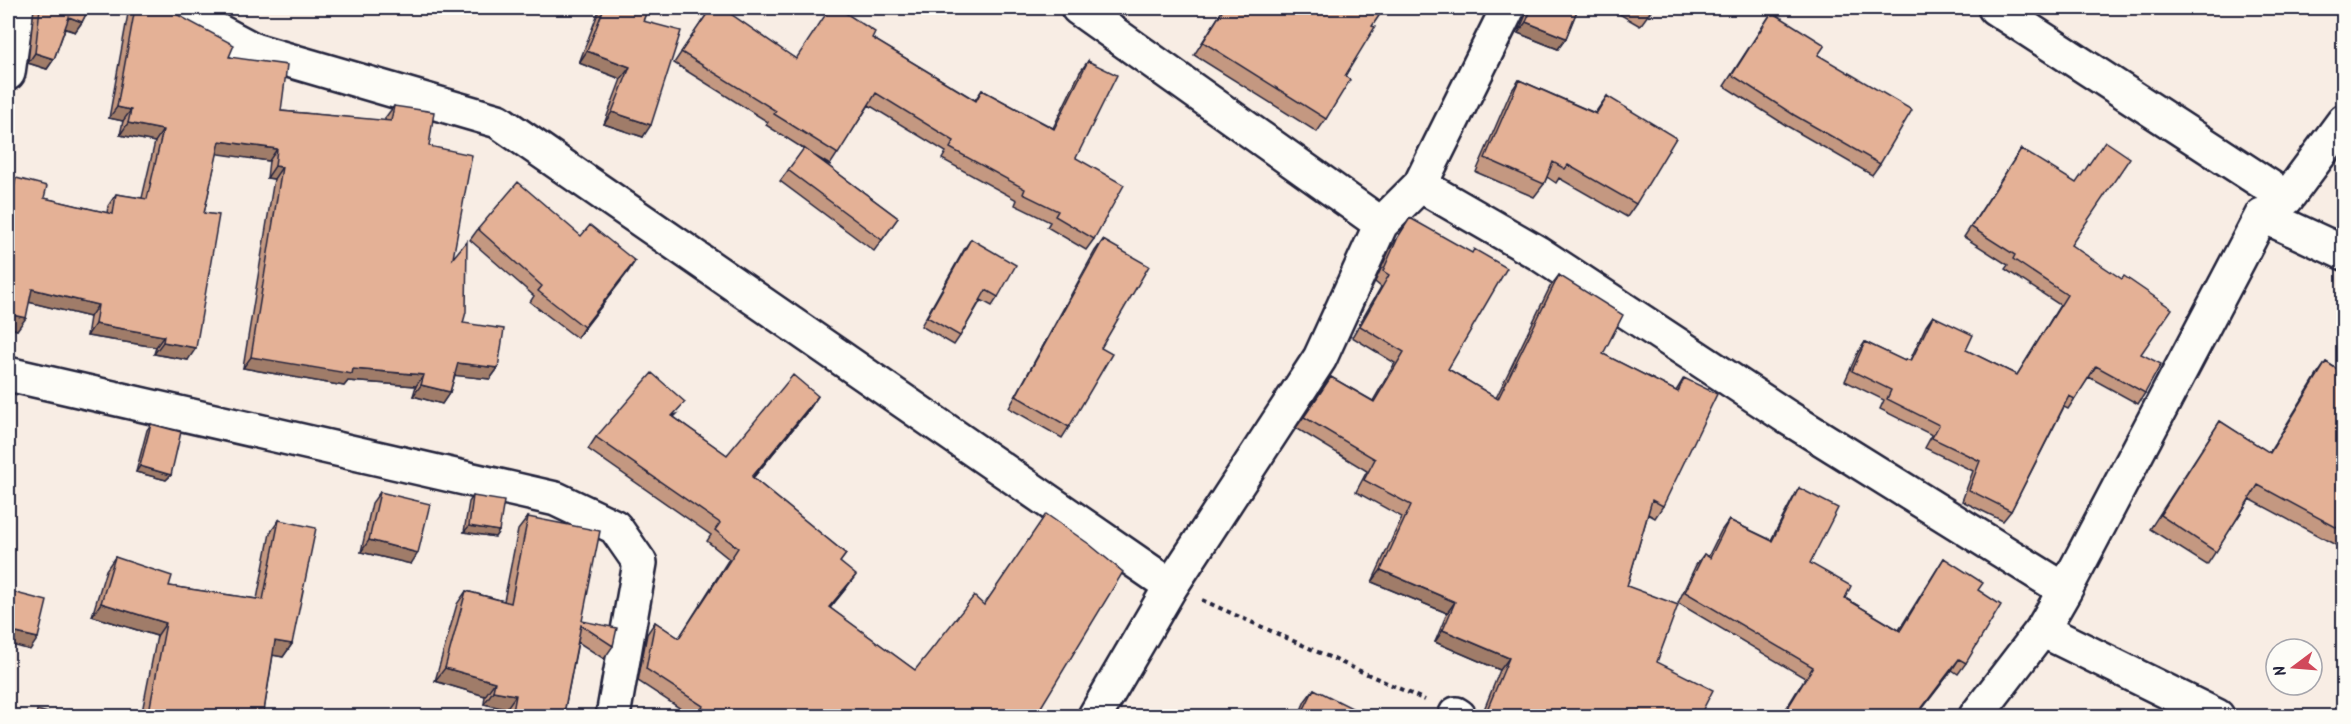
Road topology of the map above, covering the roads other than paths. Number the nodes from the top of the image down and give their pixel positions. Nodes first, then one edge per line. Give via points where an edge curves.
1 (17, 8) edge
2 (175, 8) edge
3 (1078, 8) edge
4 (1508, 8) edge
5 (1995, 8) edge
6 (8, 73) edge
7 (2343, 121) edge
8 (1419, 185) junction
9 (2275, 207) junction
10 (1381, 225) junction
11 (2343, 253) edge
12 (8, 374) edge
13 (1171, 586) junction
14 (2065, 590) junction
15 (2042, 630) junction
16 (613, 717) edge
17 (1095, 717) edge
18 (1976, 717) edge
19 (2217, 717) edge

1 - 6 street
2 - 13 street via 255,50 498,121
3 - 10 street
4 - 8 street
5 - 9 street
7 - 9 street
8 - 10 street
8 - 14 street via 1538,253 1787,417
9 - 11 street
9 - 14 street
10 - 13 street via 1320,358
12 - 16 street via 556,499 615,527 640,563
13 - 17 street
14 - 15 street
15 - 18 street
15 - 19 street

